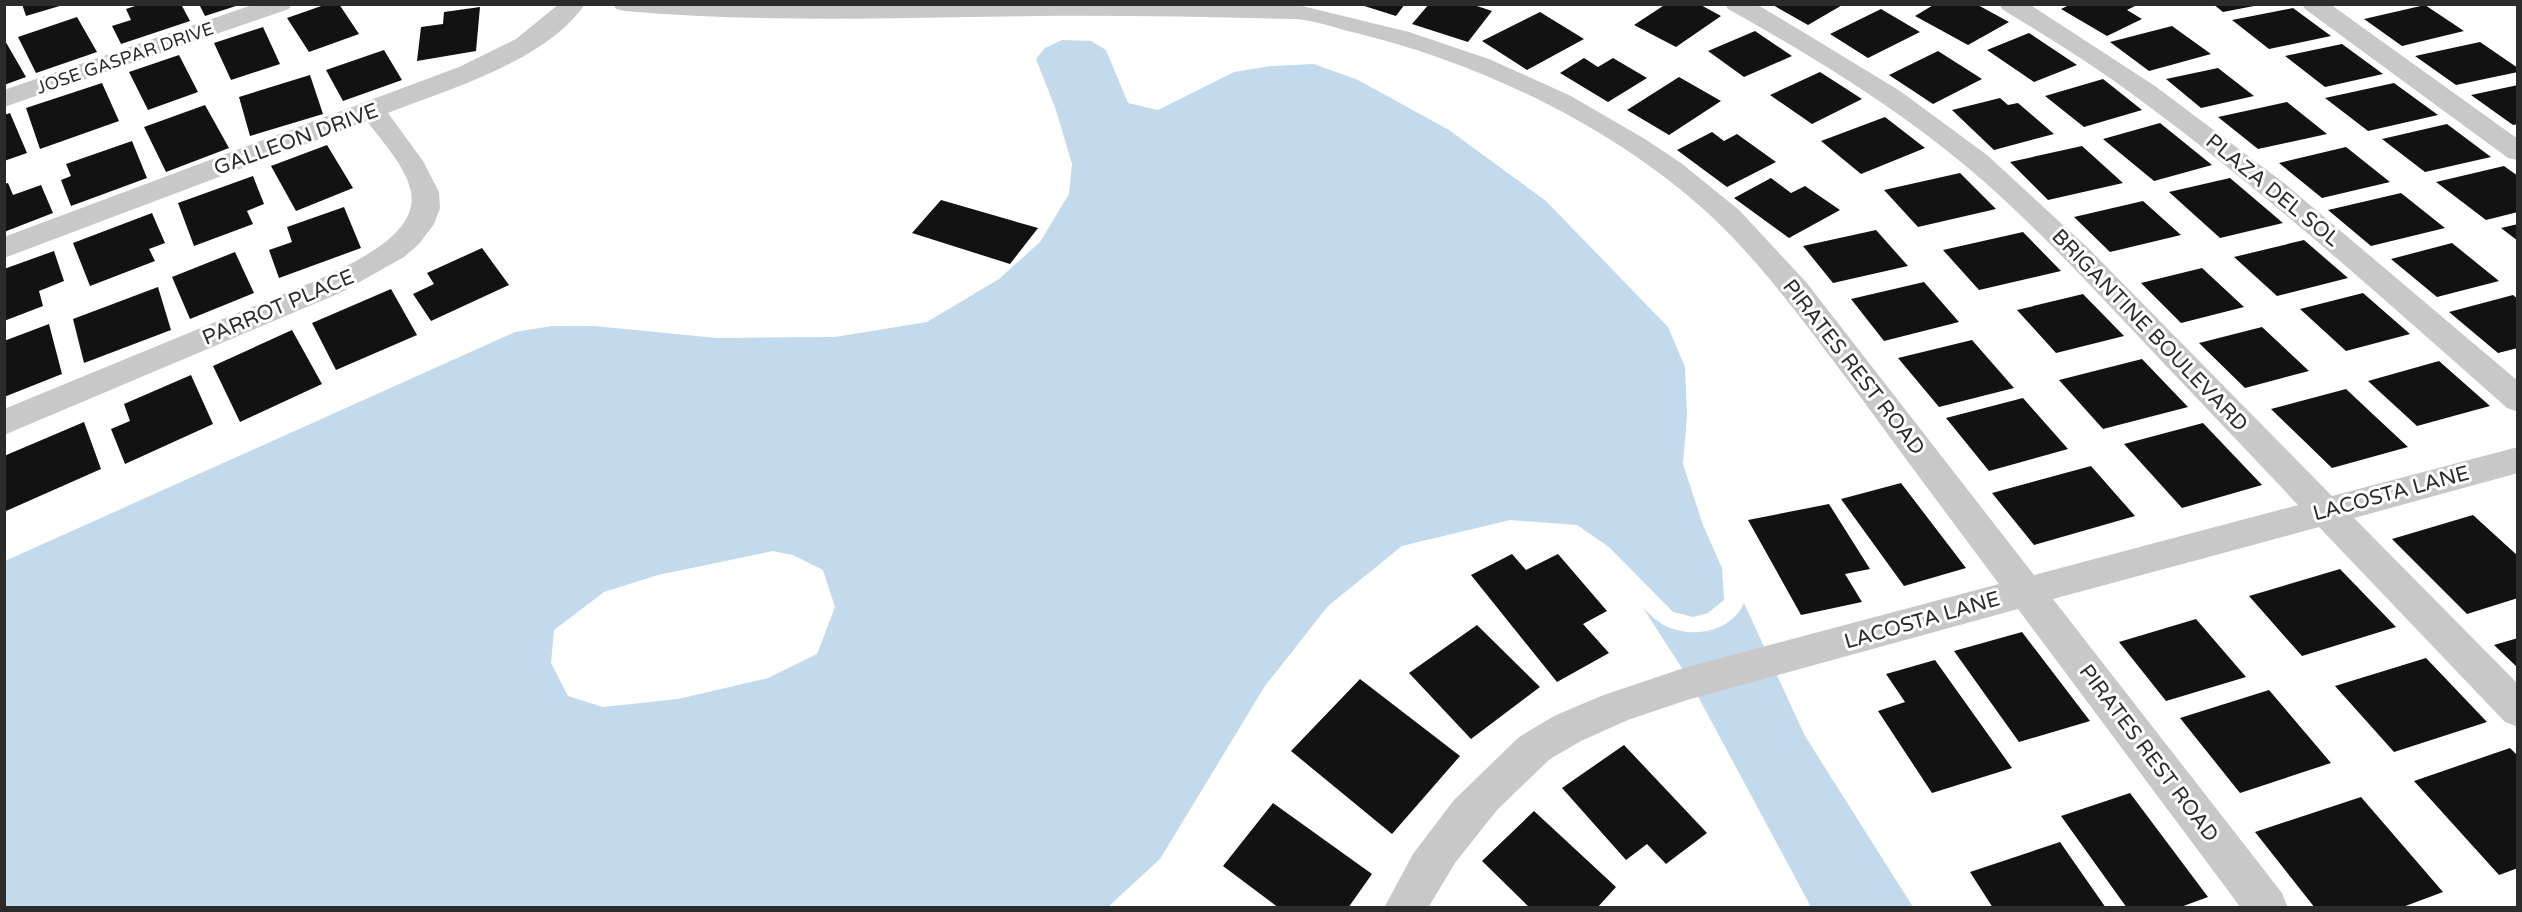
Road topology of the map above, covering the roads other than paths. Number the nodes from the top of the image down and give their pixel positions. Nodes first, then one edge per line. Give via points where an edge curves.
1 (280, 4) edge
2 (573, 4) edge
3 (625, 4) edge
4 (1263, 4) edge
5 (1737, 4) edge
6 (2011, 4) edge
7 (2314, 4) edge
8 (1101, 7) edge
9 (1297, 13) junction
10 (4, 99) edge
11 (373, 111) junction
12 (2517, 152) edge
13 (4, 248) edge
14 (2517, 400) edge
15 (4, 423) edge
16 (2517, 460) edge
17 (2324, 510) junction
18 (2025, 591) junction
19 (2517, 710) edge
20 (1405, 908) edge
21 (2266, 908) edge

1 - 10 street, JOSE GASPAR DRIVE
2 - 11 street, GALLEON DRIVE via 540,36 502,57
3 - 8 street, PIRATES REST ROAD via 733,12 846,13
4 - 9 street, PIRATES REST ROAD
5 - 17 street, BRIGANTINE BOULEVARD via 1875,86 1977,160 2077,254
6 - 14 street, PLAZA DEL SOL via 2130,79 2241,161
7 - 12 street
8 - 9 street, PIRATES REST ROAD
9 - 18 street, PIRATES REST ROAD via 1399,37 1518,81 1654,155 1697,189 1742,229 1795,289
11 - 13 street, GALLEON DRIVE
11 - 15 street, PARROT PLACE via 426,194 424,215 407,241 377,263 330,286
16 - 17 street, LACOSTA LANE
17 - 18 street, LACOSTA LANE
17 - 19 street, BRIGANTINE BOULEVARD
18 - 20 street, LACOSTA LANE via 1654,693 1603,711 1542,742 1498,781 1446,838
18 - 21 street, PIRATES REST ROAD

